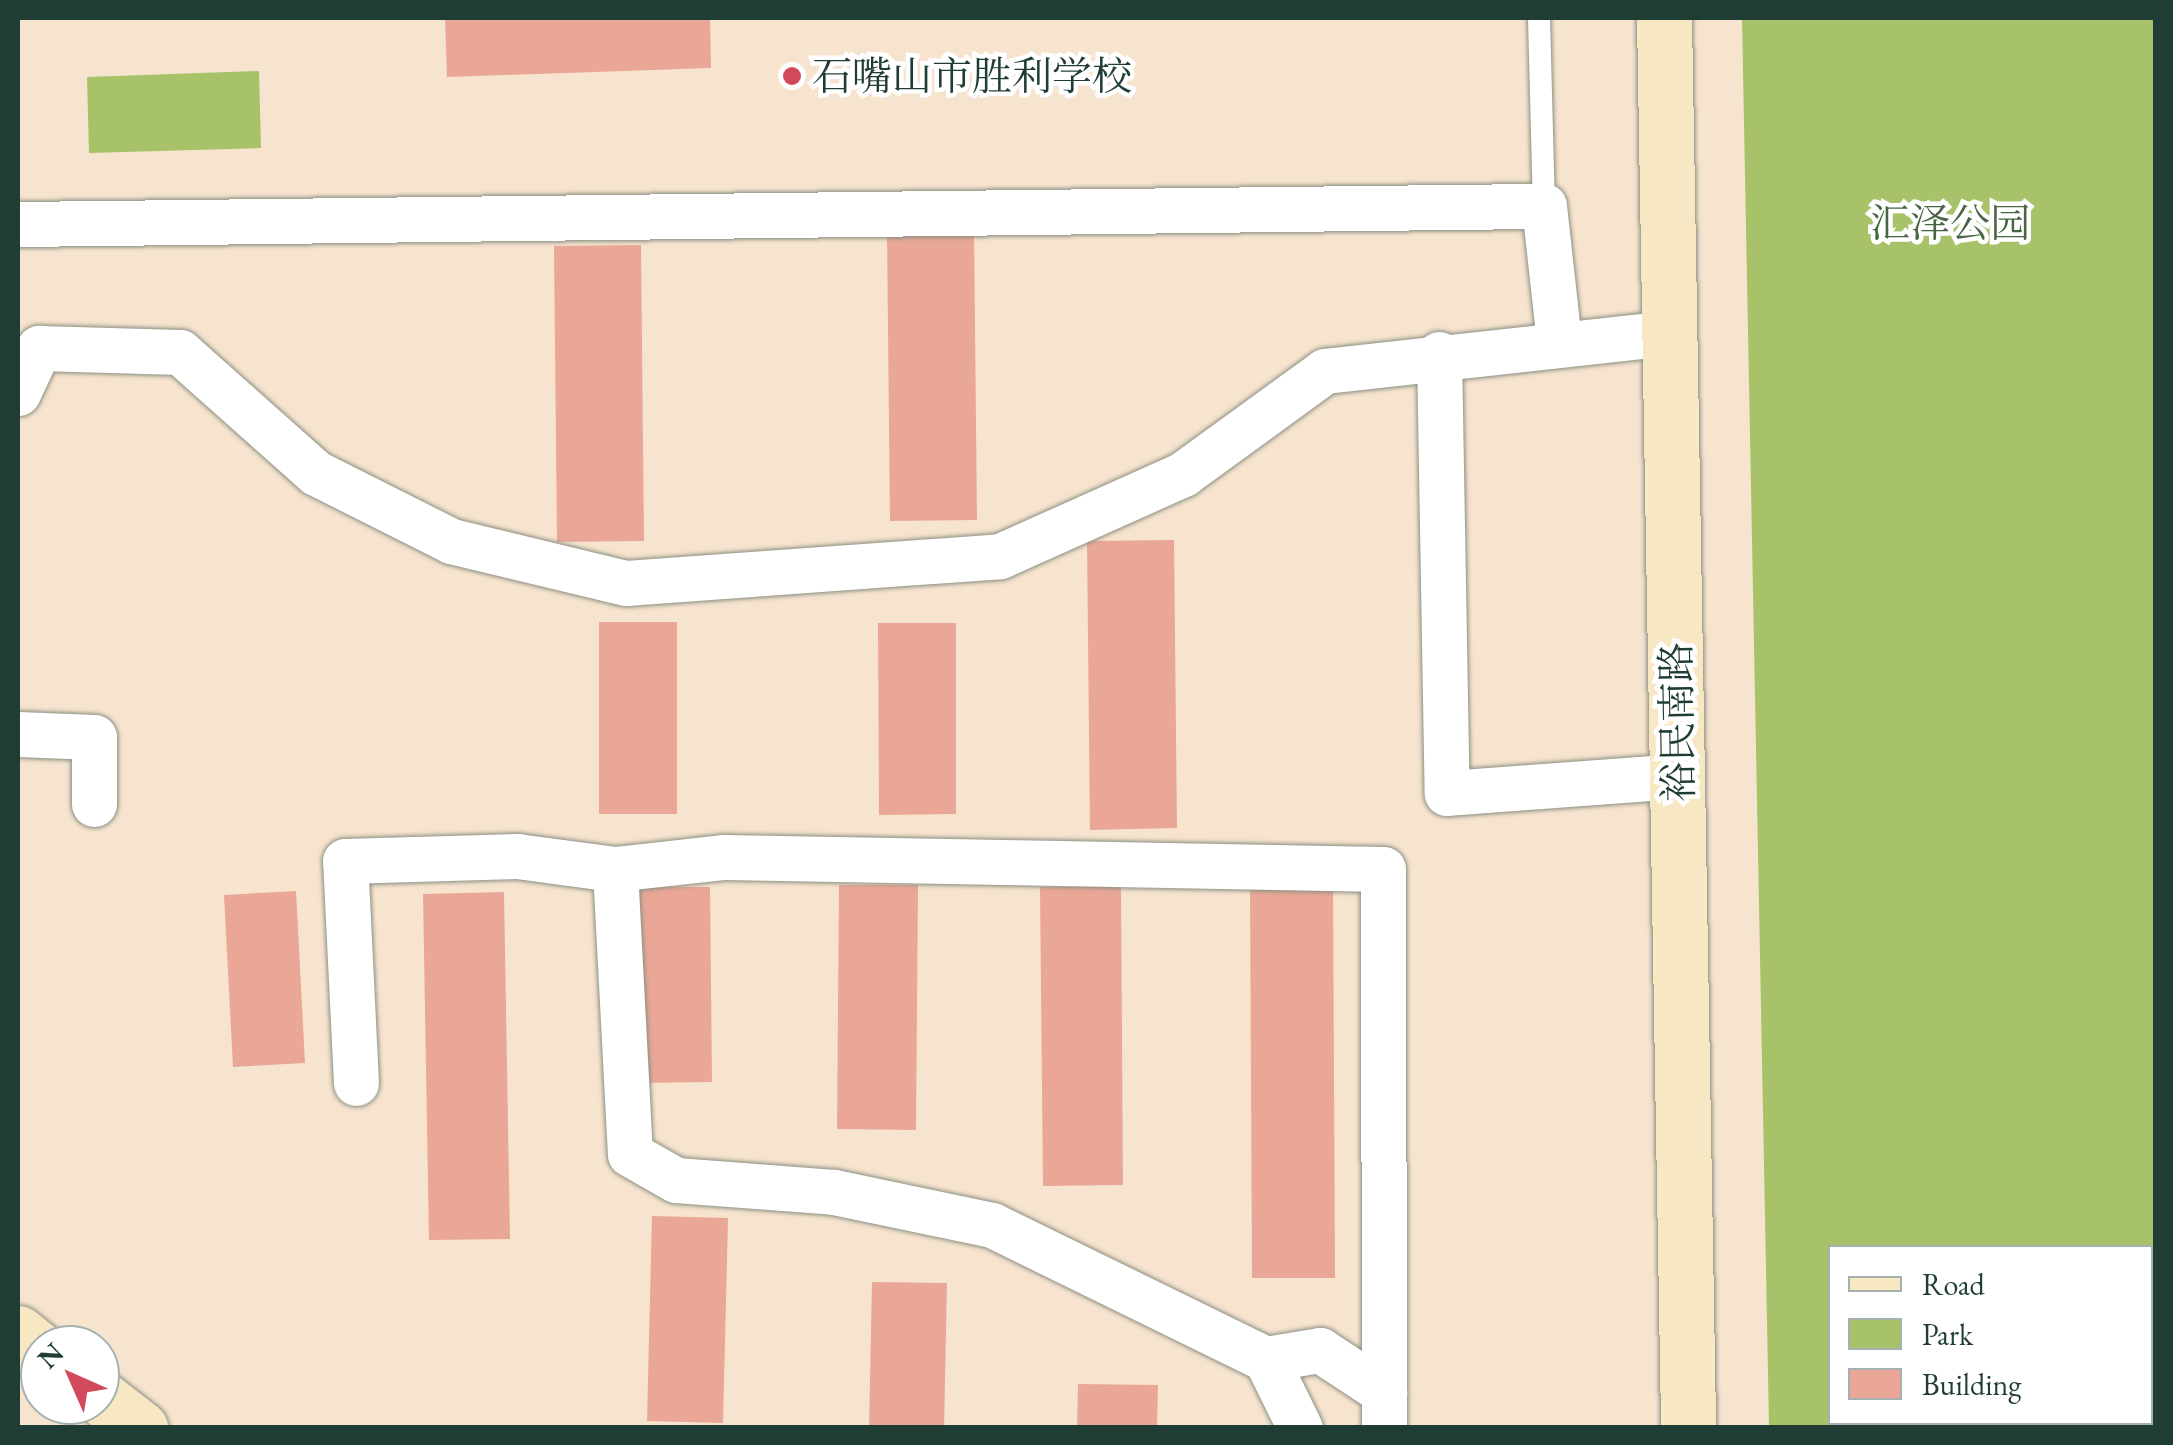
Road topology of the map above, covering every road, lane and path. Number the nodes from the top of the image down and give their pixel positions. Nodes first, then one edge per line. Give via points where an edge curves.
1 (1539, 18) edge
2 (1664, 18) edge
3 (1544, 206) junction
4 (18, 224) edge
5 (1670, 333) junction
6 (1559, 342) junction
7 (1438, 354) junction
8 (18, 393) edge
9 (18, 734) edge
10 (1678, 776) junction
11 (94, 804) dead end
12 (615, 869) junction
13 (356, 1084) dead end
14 (1266, 1359) junction
15 (1384, 1410) edge
16 (120, 1412) edge
17 (140, 1428) edge
18 (1300, 1428) edge
19 (1688, 1428) edge

1 - 3 lane
2 - 5 street, 裕民南路
3 - 4 street
3 - 6 street
5 - 6 street
5 - 10 street, 裕民南路
6 - 7 street
7 - 8 street via 1325,371 1182,474 1000,556 626,583 451,541 316,473 180,352 39,348
7 - 10 street via 1447,793
9 - 11 street via 94,737
10 - 19 street, 裕民南路
12 - 13 street via 516,856 345,861
12 - 14 street via 630,1154 676,1180 834,1192 992,1225
12 - 15 street via 724,857 1383,869
14 - 15 street via 1320,1350
14 - 18 street
16 - 17 street

